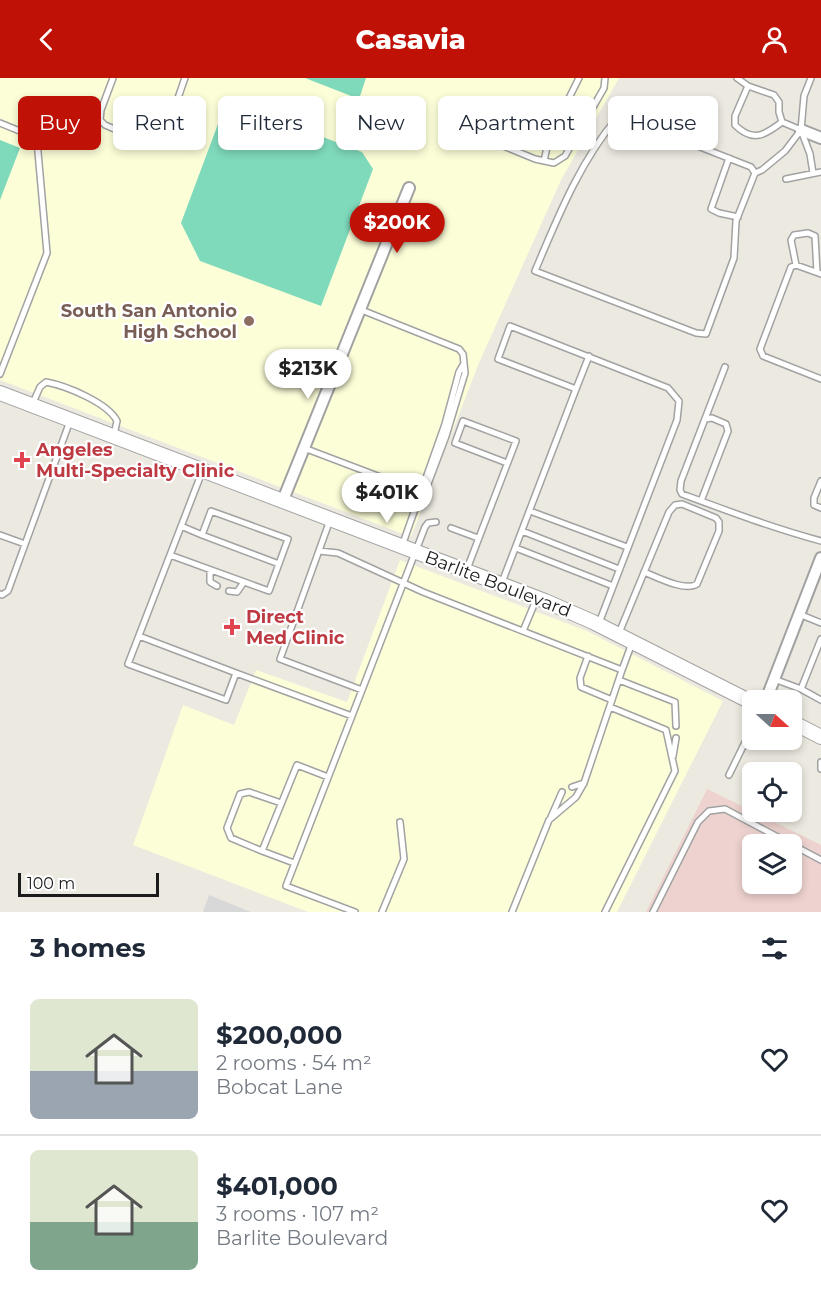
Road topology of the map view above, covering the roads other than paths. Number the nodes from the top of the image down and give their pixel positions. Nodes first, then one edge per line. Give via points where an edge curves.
1 (113, 78) edge
2 (185, 78) edge
3 (579, 78) edge
4 (605, 78) edge
5 (736, 78) edge
6 (811, 78) edge
7 (747, 86) junction
8 (782, 122) junction
9 (0, 123) edge
10 (801, 130) junction
11 (821, 138) edge
12 (515, 150) edge
13 (729, 158) junction
14 (544, 161) junction
15 (755, 172) junction
16 (821, 172) edge
17 (813, 173) junction
18 (786, 179) dead end
19 (409, 188) dead end
20 (738, 217) junction
21 (796, 265) junction
22 (819, 273) edge
23 (358, 309) junction
24 (589, 356) junction
25 (464, 363) junction
26 (725, 367) dead end
27 (0, 374) edge
28 (821, 379) edge
29 (576, 389) junction
30 (0, 393) edge
31 (32, 405) junction
32 (705, 418) junction
33 (71, 420) junction
34 (113, 436) junction
35 (304, 448) junction
36 (507, 463) junction
37 (202, 471) junction
38 (821, 482) edge
39 (420, 492) junction
40 (283, 500) junction
41 (418, 501) junction
42 (701, 501) junction
43 (821, 508) edge
44 (530, 511) junction
45 (330, 519) junction
46 (436, 522) dead end
47 (181, 526) junction
48 (451, 528) dead end
49 (522, 531) junction
50 (0, 535) edge
51 (202, 535) junction
52 (478, 538) junction
53 (821, 541) edge
54 (25, 544) junction
55 (627, 547) junction
56 (516, 548) junction
57 (408, 549) junction
58 (319, 551) junction
59 (170, 555) junction
60 (821, 558) edge
61 (279, 564) junction
62 (619, 569) junction
63 (210, 570) junction
64 (466, 571) junction
65 (644, 572) junction
66 (403, 581) junction
67 (244, 582) junction
68 (501, 585) junction
69 (217, 586) dead end
70 (613, 586) junction
71 (229, 591) dead end
72 (0, 594) edge
73 (536, 598) junction
74 (799, 614) junction
75 (821, 623) edge
76 (599, 624) junction
77 (522, 631) junction
78 (619, 634) junction
79 (139, 636) junction
80 (821, 639) edge
81 (633, 642) junction
82 (588, 656) junction
83 (622, 670) junction
84 (236, 672) junction
85 (774, 679) junction
86 (619, 680) junction
87 (801, 689) junction
88 (362, 690) junction
89 (770, 690) edge
90 (742, 696) edge
91 (612, 700) junction
92 (821, 700) edge
93 (610, 707) junction
94 (352, 716) junction
95 (676, 726) dead end
96 (802, 727) edge
97 (821, 737) edge
98 (676, 738) dead end
99 (742, 748) edge
100 (672, 760) junction
101 (821, 762) edge
102 (821, 769) edge
103 (729, 775) dead end
104 (328, 777) junction
105 (584, 783) junction
106 (572, 787) dead end
107 (562, 792) dead end
108 (281, 804) junction
109 (549, 820) junction
110 (400, 822) dead end
111 (262, 851) junction
112 (821, 859) edge
113 (294, 863) junction
114 (356, 912) edge
115 (382, 912) edge
116 (512, 912) edge
117 (605, 912) edge
118 (653, 912) edge

1 - 2 lane via 100,120 148,140 165,129
3 - 14 lane via 549,138
4 - 14 lane via 604,88 565,156 554,163
5 - 7 lane
6 - 10 lane via 804,96
7 - 8 lane via 774,95
7 - 8 lane via 735,125 757,136 765,135
8 - 10 lane
9 - 27 lane via 37,141 47,253
10 - 11 street
10 - 15 lane via 785,151
10 - 17 lane
12 - 14 lane
13 - 15 lane
13 - 20 lane via 711,208
13 - 20 lane via 629,118 616,118 580,175 535,270 706,334 734,258
15 - 20 lane
16 - 17 lane
17 - 18 lane
19 - 23 street
21 - 22 lane
21 - 22 lane via 791,240 794,235 808,233 815,236
21 - 28 lane via 791,267 761,354
23 - 25 lane via 459,349
23 - 35 street
24 - 29 lane
24 - 29 lane via 510,326 498,359
24 - 55 lane via 668,388 679,401 677,420
25 - 39 lane
25 - 41 lane via 465,373 446,436 423,497
26 - 32 lane
29 - 44 lane
30 - 31 street, Barlite Boulevard
31 - 33 street, Barlite Boulevard
31 - 34 lane via 46,381 68,388 114,413 117,422
32 - 42 lane via 680,490
32 - 42 lane via 726,424 728,431
33 - 34 street, Barlite Boulevard
33 - 54 lane
34 - 37 street, Barlite Boulevard
35 - 39 lane
35 - 40 street
36 - 36 lane via 516,441 463,421 455,443
36 - 52 lane
37 - 40 street, Barlite Boulevard
37 - 47 lane
38 - 43 lane via 814,498 814,505
39 - 41 lane
40 - 45 street, Barlite Boulevard
41 - 57 lane via 409,529
42 - 53 lane
44 - 49 lane
44 - 55 lane
45 - 57 street, Barlite Boulevard
45 - 58 lane
46 - 57 lane via 424,526
47 - 51 lane
47 - 59 lane
48 - 52 lane
49 - 56 lane
49 - 62 lane
50 - 54 lane
51 - 61 lane
51 - 61 lane via 211,511 288,539
52 - 64 lane
54 - 72 lane via 8,591
55 - 62 lane
56 - 68 lane
56 - 70 lane
57 - 64 street, Barlite Boulevard
57 - 66 lane
58 - 66 lane via 338,553
58 - 88 lane via 279,659
59 - 63 lane
59 - 79 lane
60 - 74 street
61 - 67 lane via 269,591
62 - 70 lane
63 - 67 lane
63 - 69 lane via 210,582
64 - 68 street, Barlite Boulevard
65 - 65 lane via 671,508 682,504 719,522 719,531 693,587
65 - 78 lane
66 - 77 lane
66 - 88 lane
67 - 71 lane via 237,592
68 - 73 street, Barlite Boulevard
70 - 76 lane
73 - 76 street, Barlite Boulevard
73 - 77 lane
74 - 75 lane
74 - 85 street
76 - 78 street, Barlite Boulevard
77 - 82 lane
78 - 81 street, Barlite Boulevard
79 - 84 lane
79 - 84 lane via 128,664 226,700
80 - 87 lane
81 - 83 lane
81 - 90 street, Barlite Boulevard
82 - 83 lane
82 - 91 lane via 581,687
83 - 86 lane
84 - 94 lane
85 - 87 lane
85 - 89 street
86 - 91 lane
86 - 95 lane via 675,702
87 - 92 lane
88 - 94 lane
91 - 93 lane
93 - 100 lane via 666,730
93 - 105 lane
94 - 104 lane
96 - 97 street
98 - 100 lane
99 - 103 lane
100 - 117 lane via 675,771
101 - 102 lane
104 - 108 lane via 297,765
104 - 113 lane
105 - 106 lane
105 - 109 lane via 576,797
107 - 109 lane
108 - 111 lane
108 - 111 lane via 249,792 240,794 228,834
109 - 116 lane
110 - 115 lane via 404,859
111 - 113 lane
112 - 118 lane via 725,809 709,811 698,822
113 - 114 lane via 286,886

